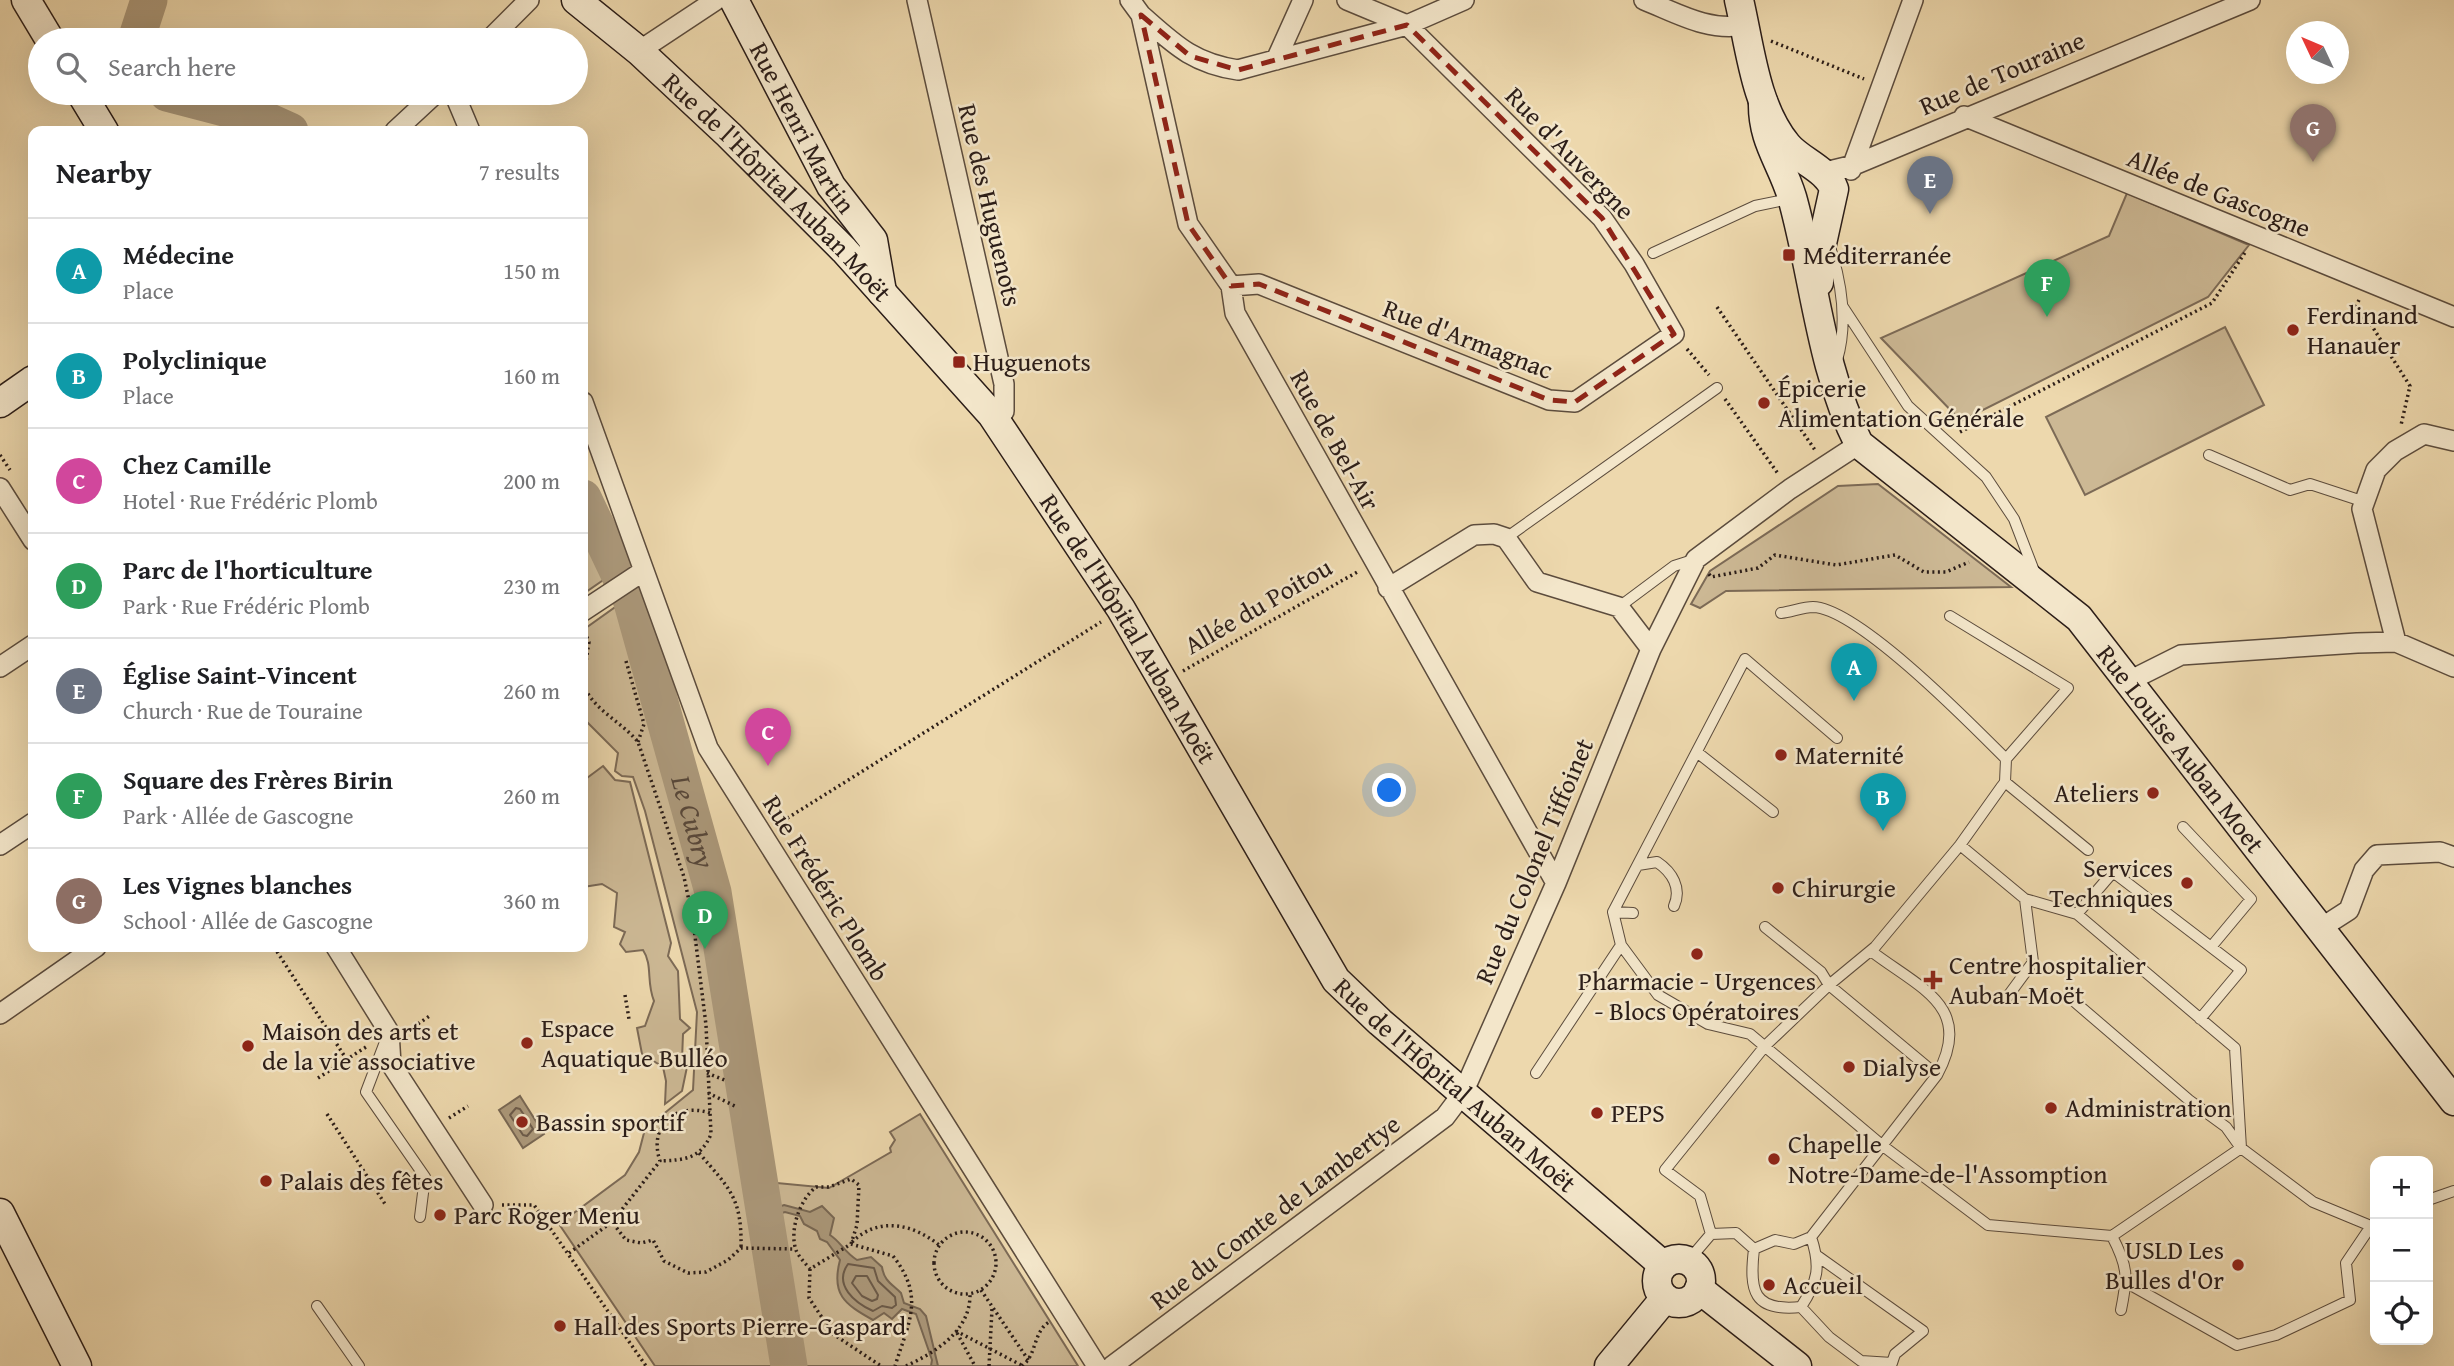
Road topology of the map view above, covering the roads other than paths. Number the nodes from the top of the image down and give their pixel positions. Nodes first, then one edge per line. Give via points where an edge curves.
1 (26, 0) edge
2 (529, 0) edge
3 (576, 0) edge
4 (716, 0) edge
5 (734, 0) edge
6 (917, 0) edge
7 (1303, 0) edge
8 (1347, 0) edge
9 (1464, 0) edge
10 (1644, 0) edge
11 (1913, 0) edge
12 (2249, 0) edge
13 (1135, 8) edge
14 (1744, 22) edge
15 (1407, 25) junction
16 (43, 28) edge
17 (501, 28) edge
18 (639, 51) junction
19 (1276, 60) junction
20 (1763, 102) junction
21 (88, 105) edge
22 (423, 105) edge
23 (459, 105) edge
24 (1964, 116) junction
25 (101, 126) edge
26 (400, 126) edge
27 (468, 126) edge
28 (1854, 165) junction
29 (1821, 173) junction
30 (1792, 198) junction
31 (1832, 203) junction
32 (1825, 231) junction
33 (1654, 253) dead end
34 (1231, 286) junction
35 (882, 292) junction
36 (1843, 307) junction
37 (2454, 317) edge
38 (1819, 327) junction
39 (1674, 334) joint
40 (1833, 373) junction
41 (28, 383) edge
42 (1717, 388) road end
43 (0, 403) edge
44 (992, 415) junction
45 (588, 418) edge
46 (2454, 441) edge
47 (1859, 444) junction
48 (2209, 455) dead end
49 (0, 488) edge
50 (2365, 502) junction
51 (28, 532) edge
52 (1506, 538) junction
53 (1696, 559) junction
54 (638, 574) junction
55 (1388, 588) junction
56 (2041, 588) junction
57 (588, 607) edge
58 (1619, 607) junction
59 (1781, 614) dead end
60 (1950, 616) dead end
61 (2396, 642) junction
62 (28, 648) edge
63 (1651, 649) junction
64 (0, 667) edge
65 (2454, 667) edge
66 (2129, 681) junction
67 (1837, 738) dead end
68 (1698, 753) junction
69 (2006, 759) junction
70 (2005, 782) junction
71 (1773, 812) dead end
72 (28, 826) edge
73 (2183, 827) dead end
74 (0, 845) edge
75 (1960, 845) junction
76 (2088, 850) dead end
77 (2454, 857) edge
78 (1638, 865) junction
79 (1556, 883) junction
80 (2025, 900) junction
81 (1674, 906) dead end
82 (1614, 912) junction
83 (1633, 913) dead end
84 (2077, 914) junction
85 (1765, 927) dead end
86 (2321, 928) junction
87 (1621, 945) junction
88 (2211, 947) junction
89 (1871, 951) junction
90 (89, 952) edge
91 (339, 952) edge
92 (1829, 985) junction
93 (2070, 997) dead end
94 (2005, 1000) dead end
95 (0, 1014) edge
96 (2200, 1019) junction
97 (389, 1032) junction
98 (1765, 1046) junction
99 (1536, 1073) dead end
100 (1937, 1075) junction
101 (1463, 1093) junction
102 (2454, 1101) edge
103 (1883, 1146) junction
104 (2241, 1148) junction
105 (2454, 1191) edge
106 (2433, 1198) edge
107 (483, 1205) road end
108 (0, 1213) edge
109 (420, 1217) dead end
110 (2370, 1224) edge
111 (2370, 1229) edge
112 (1711, 1234) junction
113 (2112, 1236) junction
114 (1811, 1237) junction
115 (1754, 1249) junction
116 (1816, 1255) junction
117 (1676, 1263) junction
118 (2127, 1283) junction
119 (1699, 1289) junction
120 (1665, 1298) junction
121 (317, 1306) dead end
122 (1801, 1307) junction
123 (2121, 1310) dead end
124 (77, 1366) edge
125 (359, 1366) edge
126 (1097, 1366) edge
127 (1112, 1366) edge
128 (1609, 1366) edge
129 (1797, 1366) edge

1 - 16 main road
2 - 17 street
3 - 18 main road, Rue de l'Hôpital Auban Moët
4 - 18 street
5 - 35 main road, Rue Henri Martin via 831,186 873,240
6 - 44 street, Rue des Huguenots via 1004,384 1004,411
7 - 19 street
8 - 15 street
9 - 15 street
10 - 14 street via 1706,25 1731,27
11 - 28 street
12 - 24 street, Rue de Touraine
13 - 19 street via 1190,57 1210,65 1238,70
13 - 34 street, Rue de Bel-Air via 1188,225
14 - 20 main road
15 - 19 street
15 - 39 street, Rue d'Auvergne via 1602,219
18 - 35 main road, Rue de l'Hôpital Auban Moët via 730,135
20 - 29 main road via 1786,144
20 - 30 main road via 1767,142
21 - 25 main road
22 - 26 street
23 - 27 street
24 - 28 street, Rue de Touraine
24 - 37 street, Allée de Gascogne
28 - 29 street, Rue de Touraine
28 - 31 street
29 - 30 main road via 1807,172 1796,179
29 - 31 main road via 1834,189
30 - 31 main road via 1807,214 1822,213
30 - 33 lane via 1755,206
30 - 38 main road
31 - 32 main road
32 - 36 lane
32 - 38 main road via 1819,257
34 - 39 street, Rue d'Armagnac via 1259,284 1549,400 1575,402
34 - 55 street, Rue de Bel-Air via 1235,313
35 - 44 main road, Rue de l'Hôpital Auban Moët
36 - 40 lane via 1842,342
36 - 56 lane via 1908,406 1986,477 2014,519
38 - 40 main road
40 - 47 main road via 1845,416
41 - 43 main road
42 - 52 lane
44 - 101 main road, Rue de l'Hôpital Auban Moët via 1121,609 1336,980
45 - 54 street, Rue Frédéric Plomb
46 - 50 street via 2424,434 2395,451 2376,470
47 - 53 street
47 - 56 main road, Rue Louise Auban Moet
48 - 50 lane via 2290,490 2310,484
49 - 51 street
50 - 61 street via 2362,509
52 - 55 street via 1474,535
52 - 58 street via 1536,582
53 - 58 lane via 1674,566
53 - 63 street, Rue du Colonel Tiffoinet
54 - 57 street
54 - 126 street, Rue Frédéric Plomb via 708,748
55 - 79 street, Rue de Bel-Air
56 - 66 main road, Rue Louise Auban Moet via 2079,618
58 - 63 street
59 - 69 lane via 1814,607 1853,623 1939,692
60 - 69 lane via 2068,688
61 - 65 street
61 - 66 street via 2181,655
62 - 64 street
63 - 79 street, Rue du Colonel Tiffoinet
66 - 86 main road, Rue Louise Auban Moet
67 - 68 lane via 1745,659
68 - 71 lane
68 - 78 lane
69 - 70 lane
70 - 75 lane
70 - 76 lane
72 - 74 street
73 - 88 lane via 2251,899
75 - 80 lane
75 - 89 lane
77 - 86 street via 2440,852 2377,855 2364,870 2349,910
78 - 81 lane via 1657,862 1671,871 1678,896
78 - 82 lane
79 - 101 street, Rue du Colonel Tiffoinet
80 - 84 lane
80 - 94 lane via 2033,962
82 - 83 lane
82 - 87 lane
84 - 88 lane via 2113,872
84 - 96 lane
85 - 92 lane via 1821,972
86 - 102 main road, Rue Louise Auban Moet
87 - 98 lane via 1658,995 1708,1024 1750,1034
87 - 99 lane
88 - 96 lane via 2241,970
89 - 92 lane
89 - 100 lane via 1944,1007 1952,1030 1950,1053
90 - 95 street
91 - 97 street
92 - 98 lane
92 - 100 lane
93 - 104 lane via 2226,1128
96 - 104 lane via 2235,1048
97 - 107 street via 391,1064
97 - 109 lane via 366,1093 425,1177
98 - 103 lane
98 - 112 lane via 1665,1170 1700,1196
100 - 103 lane
101 - 117 main road, Rue de l'Hôpital Auban Moët
101 - 127 street, Rue du Comte de Lambertye via 1445,1117
103 - 113 lane via 1988,1225
103 - 114 lane
104 - 110 lane via 2313,1202
104 - 113 lane
105 - 106 lane
108 - 124 main road
111 - 118 lane via 2346,1263 2350,1300 2276,1335 2237,1345
112 - 115 lane via 1736,1233
112 - 117 lane
113 - 118 lane via 2126,1264
114 - 115 lane via 1794,1244 1775,1240
114 - 116 lane
115 - 122 lane via 1750,1278 1758,1297 1778,1309
116 - 122 lane via 1816,1284
116 - 122 lane via 1923,1331 1895,1354 1892,1363 1861,1361 1829,1337
117 - 119 main road via 1699,1273
117 - 120 main road via 1657,1281
118 - 123 lane
119 - 120 main road via 1687,1301
119 - 129 main road
120 - 128 main road
121 - 125 lane

